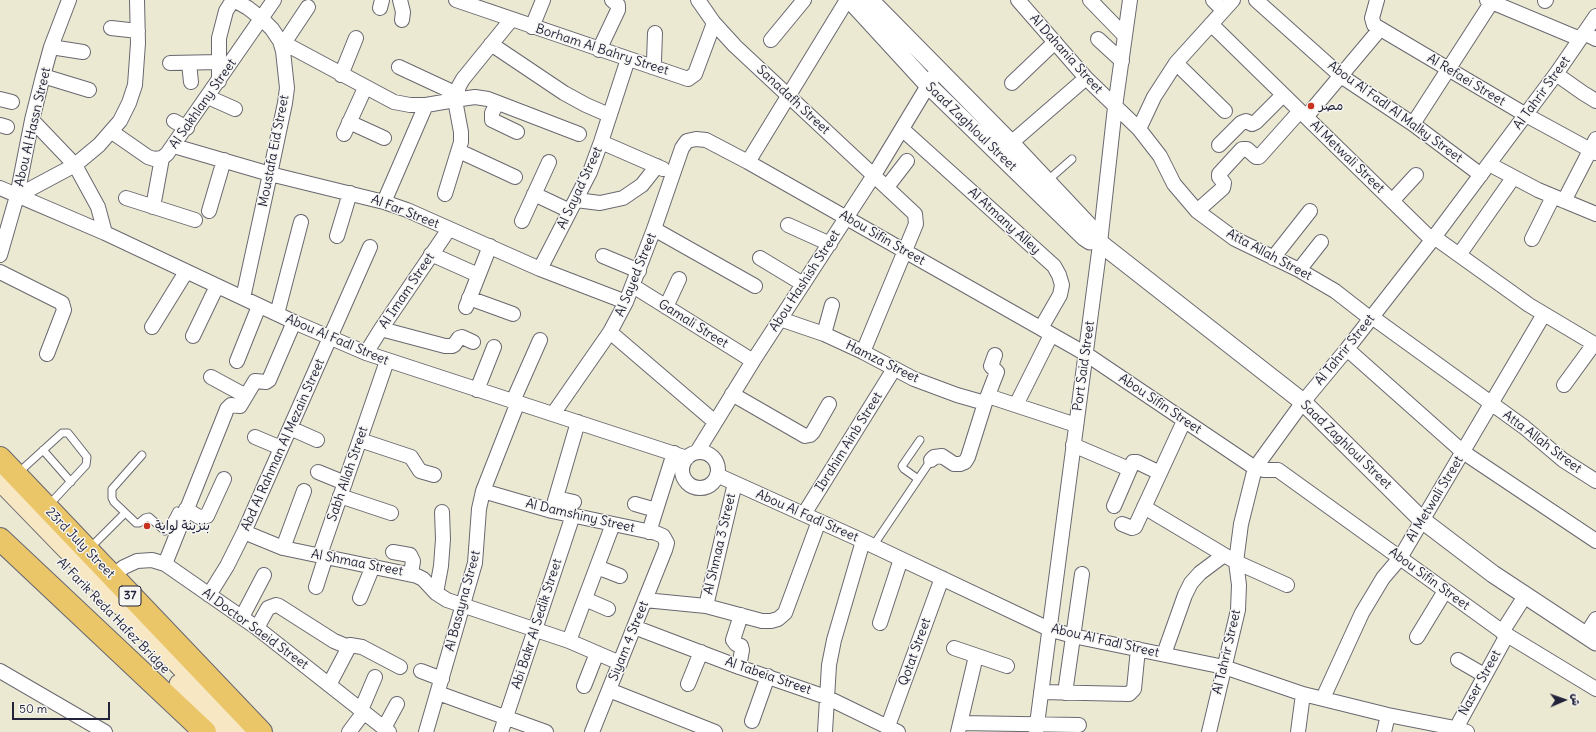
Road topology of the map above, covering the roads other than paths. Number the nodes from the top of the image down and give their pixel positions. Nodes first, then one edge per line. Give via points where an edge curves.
1 (137, 0) edge
2 (234, 0) edge
3 (274, 0) edge
4 (400, 0) edge
5 (456, 0) edge
6 (543, 0) edge
7 (612, 0) edge
8 (698, 0) edge
9 (804, 0) edge
10 (847, 0) edge
11 (850, 0) edge
12 (870, 0) edge
13 (1018, 0) edge
14 (1090, 0) edge
15 (1130, 0) edge
16 (1213, 0) edge
17 (1233, 0) edge
18 (1256, 0) edge
19 (1377, 0) edge
20 (66, 1) edge
21 (1491, 1) edge
22 (308, 7) dead end
23 (1223, 10) junction
24 (1596, 16) edge
25 (262, 19) junction
26 (402, 20) dead end
27 (511, 20) junction
28 (714, 23) junction
29 (1211, 24) junction
30 (532, 27) junction
31 (111, 28) dead end
32 (1380, 29) junction
33 (138, 31) junction
34 (655, 33) dead end
35 (1125, 36) junction
36 (1587, 37) edge
37 (356, 38) dead end
38 (1098, 39) dead end
39 (771, 40) dead end
40 (282, 42) junction
41 (1055, 42) junction
42 (491, 44) junction
43 (51, 47) junction
44 (599, 50) junction
45 (83, 52) dead end
46 (628, 59) junction
47 (1122, 61) junction
48 (219, 62) junction
49 (170, 63) dead end
50 (190, 63) junction
51 (1176, 63) junction
52 (399, 67) dead end
53 (652, 67) junction
54 (938, 69) junction
55 (1448, 70) junction
56 (341, 74) junction
57 (1556, 74) junction
58 (43, 76) junction
59 (1341, 76) junction
60 (1086, 78) junction
61 (219, 81) junction
62 (191, 82) dead end
63 (1012, 83) dead end
64 (928, 85) junction
65 (365, 88) junction
66 (89, 90) dead end
67 (1283, 95) junction
68 (788, 96) junction
69 (208, 97) junction
70 (456, 97) junction
71 (1596, 101) edge
72 (497, 103) junction
73 (426, 105) junction
74 (1115, 107) junction
75 (235, 109) dead end
76 (1225, 111) dead end
77 (1303, 114) junction
78 (609, 115) junction
79 (1526, 115) junction
80 (32, 120) junction
81 (174, 121) dead end
82 (1413, 124) junction
83 (186, 128) junction
84 (902, 129) junction
85 (1138, 129) junction
86 (112, 132) junction
87 (517, 132) dead end
88 (578, 134) dead end
89 (384, 138) dead end
90 (706, 140) joint
91 (601, 142) junction
92 (1011, 143) junction
93 (1219, 145) dead end
94 (174, 146) junction
95 (1594, 147) edge
96 (459, 151) junction
97 (162, 158) junction
98 (1072, 159) dead end
99 (224, 160) junction
100 (907, 161) dead end
101 (549, 162) dead end
102 (748, 162) junction
103 (75, 165) junction
104 (656, 166) junction
105 (1485, 169) junction
106 (673, 173) junction
107 (270, 174) junction
108 (1416, 175) dead end
109 (874, 176) junction
110 (515, 177) dead end
111 (1513, 178) junction
112 (1047, 182) junction
113 (887, 187) junction
114 (0, 188) edge
115 (350, 193) junction
116 (445, 194) dead end
117 (534, 194) junction
118 (17, 196) junction
119 (126, 198) dead end
120 (1559, 199) junction
121 (1392, 201) junction
122 (384, 202) junction
123 (573, 206) junction
124 (153, 207) junction
125 (209, 211) dead end
126 (1197, 211) junction
127 (1310, 211) dead end
128 (1596, 214) edge
129 (846, 218) junction
130 (195, 220) dead end
131 (522, 221) dead end
132 (301, 222) dead end
133 (788, 225) dead end
134 (449, 229) junction
135 (654, 229) junction
136 (105, 234) junction
137 (337, 236) dead end
138 (1433, 238) junction
139 (1532, 239) dead end
140 (1321, 242) dead end
141 (1100, 243) junction
142 (830, 244) junction
143 (490, 246) junction
144 (370, 247) dead end
145 (904, 251) junction
146 (431, 254) junction
147 (1459, 254) junction
148 (0, 255) edge
149 (603, 256) dead end
150 (760, 258) dead end
151 (1273, 258) junction
152 (540, 269) junction
153 (1299, 270) junction
154 (639, 271) junction
155 (0, 272) edge
156 (186, 272) junction
157 (478, 275) junction
158 (679, 279) dead end
159 (803, 284) junction
160 (217, 286) junction
161 (633, 286) junction
162 (755, 286) dead end
163 (243, 298) junction
164 (626, 302) junction
165 (832, 305) dead end
166 (259, 306) junction
167 (666, 307) junction
168 (277, 314) junction
169 (513, 314) dead end
170 (1544, 314) junction
171 (1372, 318) junction
172 (780, 319) junction
173 (294, 322) junction
174 (152, 327) dead end
175 (381, 329) junction
176 (610, 332) junction
177 (1046, 332) junction
178 (824, 334) junction
179 (193, 336) dead end
180 (330, 338) junction
181 (540, 340) dead end
182 (473, 342) dead end
183 (1595, 344) edge
184 (494, 347) dead end
185 (1347, 349) junction
186 (863, 352) junction
187 (366, 353) junction
188 (47, 354) dead end
189 (1086, 354) junction
190 (995, 355) dead end
191 (237, 361) dead end
192 (387, 361) junction
193 (753, 361) junction
194 (894, 369) junction
195 (211, 377) dead end
196 (1564, 385) dead end
197 (477, 390) junction
198 (732, 394) junction
199 (246, 396) junction
200 (987, 399) junction
201 (516, 401) junction
202 (1303, 402) junction
203 (829, 404) dead end
204 (1016, 405) junction
205 (1492, 405) junction
206 (553, 414) junction
207 (1184, 421) junction
208 (578, 422) junction
209 (715, 422) junction
210 (1076, 426) junction
211 (290, 428) junction
212 (255, 437) dead end
213 (318, 440) dead end
214 (360, 440) junction
215 (920, 440) dead end
216 (1073, 446) junction
217 (281, 448) junction
218 (43, 450) junction
219 (1463, 452) junction
220 (686, 454) junction
221 (142, 455) dead end
222 (0, 458) edge
223 (931, 460) joint
224 (1255, 468) junction
225 (1129, 469) junction
226 (318, 472) dead end
227 (1160, 473) junction
228 (434, 475) dead end
229 (717, 475) junction
230 (8, 478) edge
231 (224, 478) dead end
232 (918, 479) junction
233 (1596, 481) edge
234 (71, 482) junction
235 (735, 483) junction
236 (342, 489) junction
237 (304, 490) dead end
238 (483, 491) junction
239 (0, 500) edge
240 (554, 504) junction
241 (635, 504) dead end
242 (1114, 506) dead end
243 (46, 507) junction
244 (1144, 507) junction
245 (573, 509) junction
246 (182, 510) junction
247 (656, 510) junction
248 (125, 512) junction
249 (442, 512) dead end
250 (391, 513) dead end
251 (804, 514) junction
252 (1422, 520) junction
253 (819, 521) junction
254 (613, 524) junction
255 (1122, 524) dead end
256 (244, 532) junction
257 (649, 532) junction
258 (0, 539) edge
259 (1596, 541) edge
260 (868, 544) junction
261 (283, 548) junction
262 (88, 550) junction
263 (665, 550) joint
264 (393, 552) dead end
265 (322, 555) junction
266 (1224, 555) junction
267 (1400, 558) junction
268 (901, 559) junction
269 (1236, 562) junction
270 (165, 564) junction
271 (373, 566) junction
272 (597, 567) junction
273 (411, 574) junction
274 (1082, 574) dead end
275 (264, 575) dead end
276 (112, 576) junction
277 (620, 576) dead end
278 (942, 578) junction
279 (1287, 585) dead end
280 (316, 587) dead end
281 (1445, 591) junction
282 (436, 593) junction
283 (209, 595) junction
284 (1525, 596) junction
285 (360, 598) dead end
286 (585, 599) junction
287 (645, 600) junction
288 (464, 606) junction
289 (706, 606) junction
290 (608, 609) dead end
291 (741, 615) junction
292 (242, 617) junction
293 (1596, 619) edge
294 (880, 622) dead end
295 (634, 627) junction
296 (257, 628) junction
297 (1049, 629) junction
298 (535, 630) junction
299 (1504, 634) junction
300 (1073, 636) junction
301 (1417, 637) dead end
302 (1591, 639) edge
303 (569, 641) junction
304 (350, 645) junction
305 (954, 648) dead end
306 (1138, 649) junction
307 (700, 652) junction
308 (597, 653) junction
309 (1164, 654) junction
310 (976, 656) junction
311 (1458, 660) dead end
312 (620, 663) junction
313 (1007, 666) dead end
314 (400, 667) dead end
315 (739, 667) junction
316 (1224, 667) junction
317 (0, 671) edge
318 (421, 671) dead end
319 (1484, 675) junction
320 (768, 676) junction
321 (375, 677) dead end
322 (442, 679) junction
323 (329, 684) junction
324 (688, 684) dead end
325 (189, 685) junction
326 (584, 686) dead end
327 (1596, 689) edge
328 (609, 690) junction
329 (1041, 692) junction
330 (438, 693) junction
331 (1065, 693) junction
332 (1303, 694) junction
333 (826, 697) junction
334 (1323, 698) junction
335 (397, 704) dead end
336 (363, 711) junction
337 (1388, 715) junction
338 (506, 718) junction
339 (752, 721) dead end
340 (1079, 725) dead end
341 (959, 728) edge
342 (1037, 728) edge
343 (893, 729) edge
344 (387, 730) edge
345 (1459, 731) edge
346 (105, 732) edge
347 (205, 732) edge
348 (226, 732) edge
349 (246, 732) edge
350 (261, 732) edge
351 (349, 732) edge
352 (426, 732) edge
353 (501, 732) edge
354 (546, 732) edge
355 (592, 732) edge
356 (716, 732) edge
357 (825, 732) edge
358 (1209, 732) edge
359 (1298, 732) edge
360 (1384, 732) edge

1 - 33 street
2 - 25 street, Moustafa Eid Street
2 - 48 street via 222,24
3 - 25 street, Al Sakhlany Street
4 - 26 street
5 - 27 street, Borham Al Bahry Street
6 - 30 street
7 - 44 street via 618,5 618,10
8 - 28 street, Sanadafh Street
9 - 39 street
10 - 68 street
11 - 64 street, Saad Zaghloul Street
12 - 54 street, Saad Zaghloul Street
13 - 41 street, Al Dahania Street
14 - 35 street
15 - 35 street, Port Said Street
16 - 23 street
17 - 23 street
18 - 59 street, Abou Al Fadl Al Malky Street
19 - 32 street via 1372,20
20 - 43 street, Abou Al Hassn Street
21 - 36 street
21 - 55 street
22 - 40 street
23 - 29 street
24 - 36 street, Al Tahrir Street
25 - 40 street, Moustafa Eid Street
25 - 61 street, Al Sakhlany Street
27 - 30 street, Borham Al Bahry Street
27 - 42 street
28 - 53 street, Borham Al Bahry Street via 693,76 688,78
28 - 68 street, Sanadafh Street
29 - 51 street
29 - 67 street, Al Metwali Street
30 - 44 street, Borham Al Bahry Street
31 - 33 street
32 - 55 street, Al Refaei Street
32 - 59 street
33 - 86 street via 135,85 129,104
34 - 53 street
35 - 47 street, Port Said Street
36 - 57 street, Al Tahrir Street
37 - 56 street
38 - 47 street
40 - 56 street
40 - 107 street, Moustafa Eid Street via 287,88
41 - 60 street, Al Dahania Street
41 - 63 street
42 - 70 street via 463,79
42 - 78 street via 564,93
43 - 45 street
43 - 58 street, Abou Al Hassn Street
44 - 46 street, Borham Al Bahry Street
46 - 53 street, Borham Al Bahry Street
46 - 78 street, Al Sayad Street
47 - 74 street, Port Said Street
48 - 50 street
48 - 61 street
49 - 50 street
50 - 62 street
51 - 76 street
51 - 85 street via 1154,97
52 - 70 street
54 - 64 street, Abou Hashish Street
54 - 92 street, Saad Zaghloul Street
55 - 79 street, Al Refaei Street
55 - 82 street
56 - 65 street
57 - 71 street
57 - 79 street, Al Tahrir Street
58 - 66 street
58 - 80 street, Abou Al Hassn Street
59 - 77 street
59 - 82 street, Abou Al Fadl Al Malky Street
60 - 74 street, Al Dahania Street
60 - 92 street
61 - 69 street, Al Sakhlany Street
64 - 84 street, Abou Hashish Street
64 - 141 street, Saad Zaghloul Street via 1084,237
65 - 73 street via 394,102
65 - 89 street via 347,128
67 - 77 street, Al Metwali Street
67 - 93 street via 1256,122 1241,123
68 - 102 street
68 - 109 street, Sanadafh Street
69 - 75 street
69 - 83 street, Al Sakhlany Street
70 - 72 street via 475,97
70 - 73 street
70 - 96 street via 461,132
72 - 87 street via 492,120
72 - 88 street
73 - 122 street
74 - 85 street, Atta Allah Street
74 - 141 street, Port Said Street
77 - 121 street, Al Metwali Street
77 - 126 street via 1260,157 1242,149 1219,174 1224,183 1223,188
78 - 91 street, Al Sayad Street
79 - 95 street, Al Refaei Street
79 - 105 street, Al Tahrir Street
80 - 103 street
80 - 118 street, Abou Al Hassn Street
81 - 83 street
82 - 105 street, Abou Al Fadl Al Malky Street
83 - 94 street, Al Sakhlany Street
84 - 109 street, Abou Hashish Street
84 - 177 street, Al Atmany Alley via 1054,266 1062,285
85 - 126 street, Atta Allah Street via 1160,156 1174,184
86 - 97 street, Al Sakhlany Street via 148,156 154,159
86 - 103 street
90 - 102 street, Abou Sifin Street
90 - 106 street, Al Sayed Street via 688,141 682,148
91 - 104 street
91 - 123 street, Al Sayad Street
92 - 112 street, Saad Zaghloul Street
94 - 97 street, Al Sakhlany Street
94 - 99 street, Al Far Street
95 - 120 street
96 - 110 street
96 - 116 street
97 - 124 street
98 - 112 lane
99 - 107 street, Al Far Street
99 - 125 street
100 - 113 street
101 - 117 street
102 - 129 street, Abou Sifin Street
103 - 118 street
103 - 136 street via 98,208
104 - 106 street
104 - 123 street via 642,185 623,198
105 - 111 street, Abou Al Fadl Al Malky Street
105 - 138 street, Al Tahrir Street
106 - 135 street, Al Sayed Street
107 - 115 street, Al Far Street
107 - 163 street, Moustafa Eid Street
108 - 121 street
109 - 113 street
109 - 129 street, Abou Hashish Street
111 - 120 street, Abou Al Fadl Al Malky Street
111 - 147 street
112 - 141 street, Saad Zaghloul Street via 1090,227
113 - 145 street via 913,210 917,219
114 - 118 street, Abou Al Fadl Street
115 - 122 street, Al Far Street
115 - 137 street
117 - 123 street
117 - 131 street
118 - 136 street, Abou Al Fadl Street
118 - 148 street, Abou Al Hassn Street
119 - 124 street
120 - 128 street, Abou Al Fadl Al Malky Street
120 - 139 street
121 - 138 street, Al Metwali Street
122 - 134 street, Al Far Street
123 - 152 street, Al Sayad Street
124 - 130 street
126 - 151 street, Atta Allah Street via 1235,240
127 - 151 street
129 - 142 street, Abou Hashish Street
129 - 145 street, Abou Sifin Street
132 - 168 street
133 - 142 street
134 - 143 street, Al Far Street
134 - 146 street, Al Imam Street
135 - 154 street, Al Sayed Street
135 - 162 street
136 - 156 street, Abou Al Fadl Street
138 - 147 street, Al Metwali Street
138 - 171 street, Al Tahrir Street
140 - 153 street
141 - 189 street, Port Said Street
141 - 202 street, Saad Zaghloul Street
142 - 159 street, Abou Hashish Street
143 - 152 street, Al Far Street
143 - 157 street
144 - 180 street, Abd Al Rahman Al Mezain Street
145 - 177 street, Abou Sifin Street
145 - 186 street
146 - 157 street
146 - 175 street, Al Imam Street
147 - 170 street, Al Metwali Street
149 - 154 street
150 - 159 street
151 - 153 street, Atta Allah Street
152 - 164 street, Al Far Street
153 - 171 street, Atta Allah Street via 1335,291
154 - 161 street, Al Sayed Street
155 - 188 street via 62,303 64,310
156 - 160 street, Abou Al Fadl Street
156 - 174 street
157 - 169 street via 467,302
158 - 167 street
159 - 172 street, Abou Hashish Street
160 - 163 street, Abou Al Fadl Street
160 - 179 street
161 - 164 street, Al Sayed Street
161 - 167 street, Gamali Street
163 - 166 street, Abou Al Fadl Street
164 - 176 street, Al Sayed Street
165 - 178 street
166 - 168 street, Abou Al Fadl Street
166 - 191 street
167 - 193 street, Gamali Street
168 - 173 street, Abou Al Fadl Street
170 - 183 street, Al Metwali Street
170 - 205 street, Al Metwali Street
171 - 185 street, Al Tahrir Street
171 - 205 street, Atta Allah Street
172 - 178 street, Hamza Street
172 - 193 street, Abou Hashish Street
173 - 180 street, Abou Al Fadl Street
173 - 199 street via 269,380 255,381
175 - 182 street via 444,346 452,346 462,337
175 - 187 street, Al Imam Street
176 - 206 street, Al Sayed Street
176 - 209 street
177 - 189 street, Abou Sifin Street
177 - 204 street, Al Atmany Alley
178 - 186 street, Hamza Street
180 - 187 street, Abou Al Fadl Street
180 - 211 street, Abd Al Rahman Al Mezain Street
181 - 201 street, Al Basayna Street
183 - 196 street
184 - 197 street
185 - 202 street, Al Tahrir Street
185 - 219 street
186 - 194 street, Hamza Street
187 - 192 street, Abou Al Fadl Street
189 - 207 street, Abou Sifin Street
189 - 210 street, Port Said Street
190 - 200 street via 991,366 997,372
192 - 197 street, Abou Al Fadl Street
192 - 214 street, Sabh Allah Street
193 - 198 street, Abou Hashish Street
194 - 200 street, Hamza Street via 921,381
194 - 251 street, Ibrahim Ainb Street
195 - 199 street
197 - 201 street, Abou Al Fadl Street
198 - 203 street via 805,436 813,432
198 - 209 street, Abou Hashish Street
199 - 246 street via 240,406 231,405 227,410
200 - 204 street, Hamza Street
200 - 223 street via 965,462 954,464 938,455
201 - 206 street, Abou Al Fadl Street
201 - 238 street, Al Basayna Street
202 - 224 street, Al Tahrir Street
202 - 252 street, Saad Zaghloul Street
204 - 210 street, Hamza Street
205 - 219 street, Al Metwali Street
205 - 233 street, Atta Allah Street via 1562,460
206 - 208 street, Abou Al Fadl Street
207 - 224 street, Abou Sifin Street
207 - 227 street
208 - 220 street, Abou Al Fadl Street
208 - 240 street
209 - 220 street, Abou Hashish Street
210 - 216 street, Port Said Street
211 - 213 street
211 - 217 street, Abd Al Rahman Al Mezain Street
212 - 217 street
214 - 228 street via 411,457 420,471
214 - 236 street, Sabh Allah Street
215 - 232 lane via 902,466
216 - 225 street
216 - 297 street, Port Said Street
217 - 256 street, Abd Al Rahman Al Mezain Street
218 - 230 lane
218 - 234 lane
218 - 234 lane via 62,433 68,433 87,457 86,465
219 - 252 street, Al Metwali Street
219 - 259 street
220 - 229 street via 707,453 715,460
220 - 229 street via 682,468 689,484 699,488 705,487 710,485
220 - 247 street
221 - 248 lane via 112,489 114,502
222 - 230 main road, 23rd July Street / 37
223 - 232 lane
224 - 267 street, Abou Sifin Street via 1278,470
224 - 269 street, Al Tahrir Street via 1241,524
225 - 227 street via 1136,461
225 - 242 street
226 - 236 street
227 - 244 street
229 - 235 street, Abou Al Fadl Street
230 - 243 main road, 23rd July Street / 37
230 - 325 main road, Al Farik Reda Hafez Bridge
231 - 246 street via 207,516 200,517
232 - 260 lane
234 - 243 lane
235 - 251 street, Abou Al Fadl Street
235 - 289 street, Al Shmaa 3 Street
236 - 250 street
236 - 265 street, Sabh Allah Street
237 - 261 street
238 - 240 street, Al Damshiny Street
238 - 288 street, Al Basayna Street via 475,563
239 - 325 main road, Al Farik Reda Hafez Bridge
240 - 245 street, Al Damshiny Street
241 - 247 street
243 - 262 main road, 23rd July Street / 37
244 - 255 street via 1135,527
244 - 266 street
245 - 254 street, Al Damshiny Street
245 - 298 street, Abi Bakr Al Sedik Street
246 - 248 lane via 165,531 151,518 145,518 137,523
246 - 270 street
247 - 257 street
248 - 262 lane
249 - 282 street via 441,566
251 - 253 street, Abou Al Fadl Street
252 - 267 street, Al Metwali Street
252 - 284 street, Saad Zaghloul Street
253 - 260 street, Abou Al Fadl Street
253 - 291 street via 785,613 771,621
254 - 257 street, Al Damshiny Street
254 - 272 street
256 - 261 street, Al Shmaa Street
256 - 283 street, Abd Al Rahman Al Mezain Street
257 - 263 street, Al Damshiny Street via 663,536 667,543
258 - 347 main road
260 - 268 street, Abou Al Fadl Street
260 - 333 street via 834,640
261 - 265 street, Al Shmaa Street
262 - 276 main road, 23rd July Street / 37
263 - 287 street, Siyam 4 Street
264 - 273 street via 410,555 413,562
265 - 271 street, Al Shmaa Street
265 - 280 street, Sabh Allah Street via 324,562
266 - 269 street
266 - 309 street via 1191,583
267 - 281 street, Abou Sifin Street
267 - 334 street, Al Metwali Street via 1383,578 1362,613
268 - 278 street, Abou Al Fadl Street
268 - 294 street
269 - 279 street
269 - 316 street, Al Tahrir Street via 1239,585 1238,610
270 - 276 street, Al Doctor Saeid Street via 152,560 137,561
270 - 283 street, Al Doctor Saeid Street
271 - 273 street, Al Shmaa Street
271 - 285 street
272 - 277 street
272 - 286 street
273 - 282 street, Al Shmaa Street via 423,579
274 - 300 street
275 - 292 street
276 - 350 main road, 23rd July Street / 37
278 - 297 street, Abou Al Fadl Street
278 - 343 street, Qotat Street
281 - 299 street, Abou Sifin Street
281 - 301 street
282 - 288 street, Al Shmaa Street
283 - 292 street, Al Doctor Saeid Street
284 - 299 street, Naser Street
284 - 302 street, Saad Zaghloul Street
286 - 290 street
286 - 303 street
287 - 289 street
287 - 295 street, Siyam 4 Street
288 - 298 street, Al Shmaa Street
288 - 322 street, Al Basayna Street
289 - 291 street
291 - 315 street via 733,640 742,650
292 - 296 street, Al Doctor Saeid Street
293 - 302 street
295 - 307 street, Al Tabeia Street
295 - 312 street, Siyam 4 Street
296 - 304 street via 268,608 276,605 334,641
296 - 323 street, Al Doctor Saeid Street
297 - 300 street, Abou Al Fadl Street
297 - 329 street, Port Said Street
298 - 303 street, Al Shmaa Street
298 - 338 street, Abi Bakr Al Sedik Street
299 - 319 street, Naser Street
299 - 327 street, Abou Sifin Street
300 - 306 street, Abou Al Fadl Street
300 - 331 street
303 - 308 street, Al Shmaa Street
304 - 314 street via 362,647
304 - 323 street
305 - 310 street
306 - 309 street, Abou Al Fadl Street
306 - 331 street via 1134,689 1131,693
307 - 315 street, Al Tabeia Street
307 - 324 street
308 - 312 street, Al Shmaa Street
308 - 326 street
309 - 316 street, Abou Al Fadl Street
310 - 313 street
310 - 341 street
311 - 319 street
312 - 328 street, Siyam 4 Street
315 - 320 street, Al Tabeia Street
316 - 332 street, Abou Al Fadl Street
316 - 358 street, Al Tahrir Street
317 - 346 street
318 - 322 street
319 - 345 street, Naser Street
320 - 333 street, Al Tabeia Street
320 - 339 street
321 - 336 street
322 - 330 street, Al Basayna Street
323 - 336 street, Al Doctor Saeid Street
325 - 348 main road, Al Farik Reda Hafez Bridge
325 - 349 main road, Al Farik Reda Hafez Bridge
328 - 355 street, Siyam 4 Street
328 - 356 street
329 - 331 street
329 - 342 street, Port Said Street
330 - 338 street
330 - 352 street, Al Basayna Street
332 - 334 street, Abou Al Fadl Street
332 - 359 street
333 - 343 street, Al Tabeia Street
333 - 357 street
334 - 337 street, Abou Al Fadl Street
335 - 344 street
336 - 344 street, Al Doctor Saeid Street
336 - 351 street
337 - 345 street, Abou Al Fadl Street
337 - 360 street
338 - 353 street, Abi Bakr Al Sedik Street
338 - 354 street
340 - 342 street
341 - 342 street

